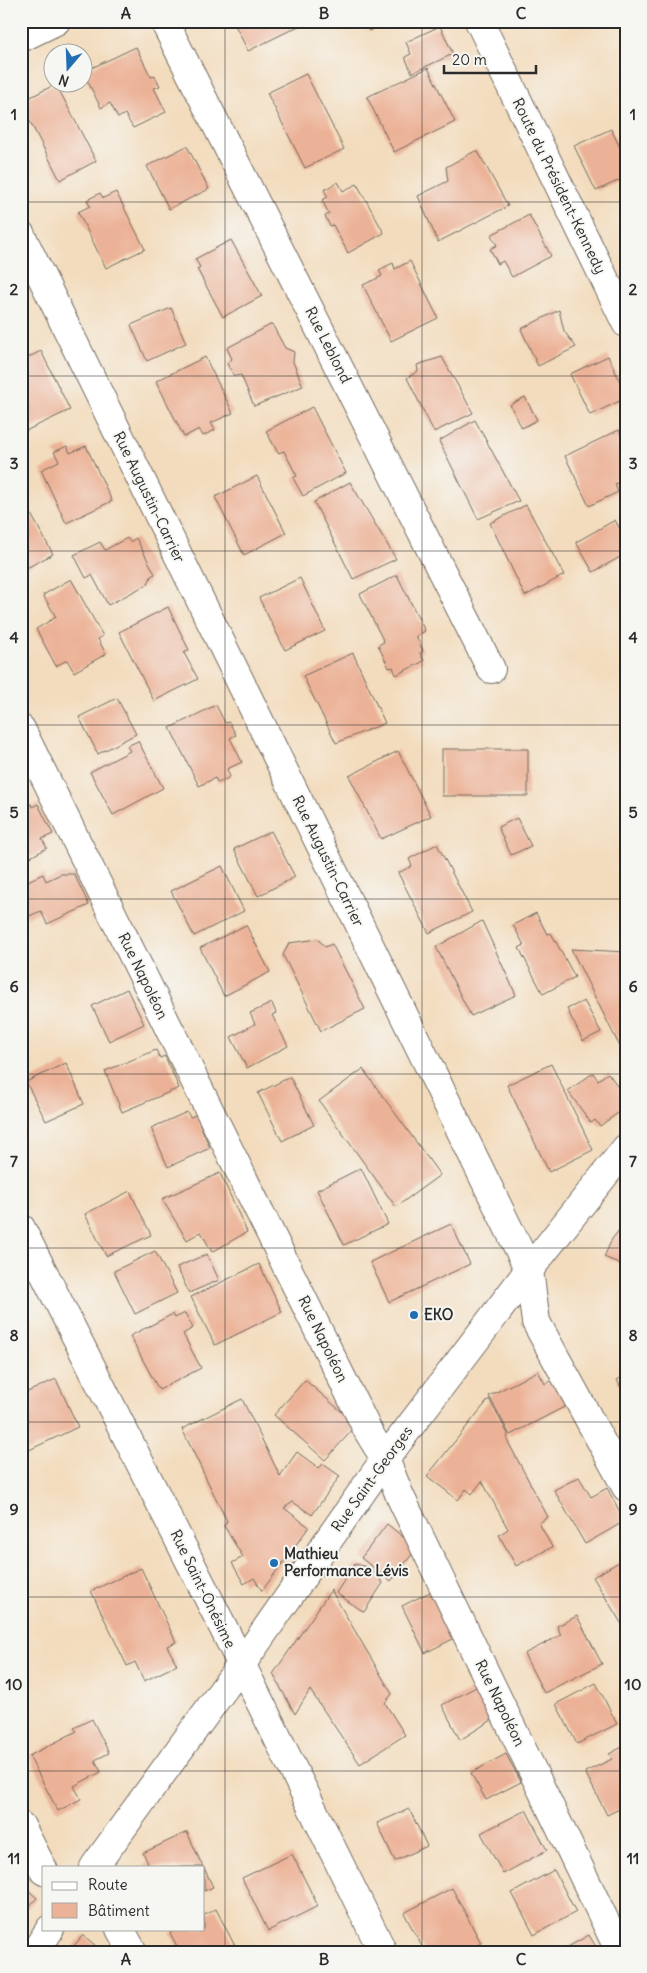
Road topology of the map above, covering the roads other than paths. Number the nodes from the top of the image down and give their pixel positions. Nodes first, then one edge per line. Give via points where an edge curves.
1 (56, 21) edge
2 (164, 21) edge
3 (479, 21) edge
4 (21, 38) edge
5 (21, 235) edge
6 (626, 324) edge
7 (491, 669) dead end
8 (21, 729) edge
9 (626, 1148) edge
10 (21, 1228) edge
11 (529, 1270) junction
12 (385, 1459) junction
13 (626, 1487) edge
14 (241, 1665) junction
15 (21, 1826) edge
16 (42, 1866) edge
17 (95, 1866) edge
18 (49, 1930) edge
19 (121, 1930) edge
20 (36, 1952) edge
21 (133, 1952) edge
22 (383, 1952) edge
23 (620, 1952) edge

1 - 4 street
2 - 7 street, Rue Leblond
3 - 6 street, Route du Président-Kennedy
5 - 11 street, Rue Augustin-Carrier
8 - 12 street, Rue Napoléon via 364,1424
9 - 11 street, Rue Saint-Georges
10 - 14 street, Rue Saint-Onésime
11 - 12 street, Rue Saint-Georges
11 - 13 street, Rue Augustin-Carrier via 536,1322
12 - 14 street, Rue Saint-Georges
12 - 23 street, Rue Napoléon
14 - 17 street, Rue Saint-Georges
14 - 22 street, Rue Saint-Onésime
15 - 16 street
18 - 20 street
19 - 21 street

